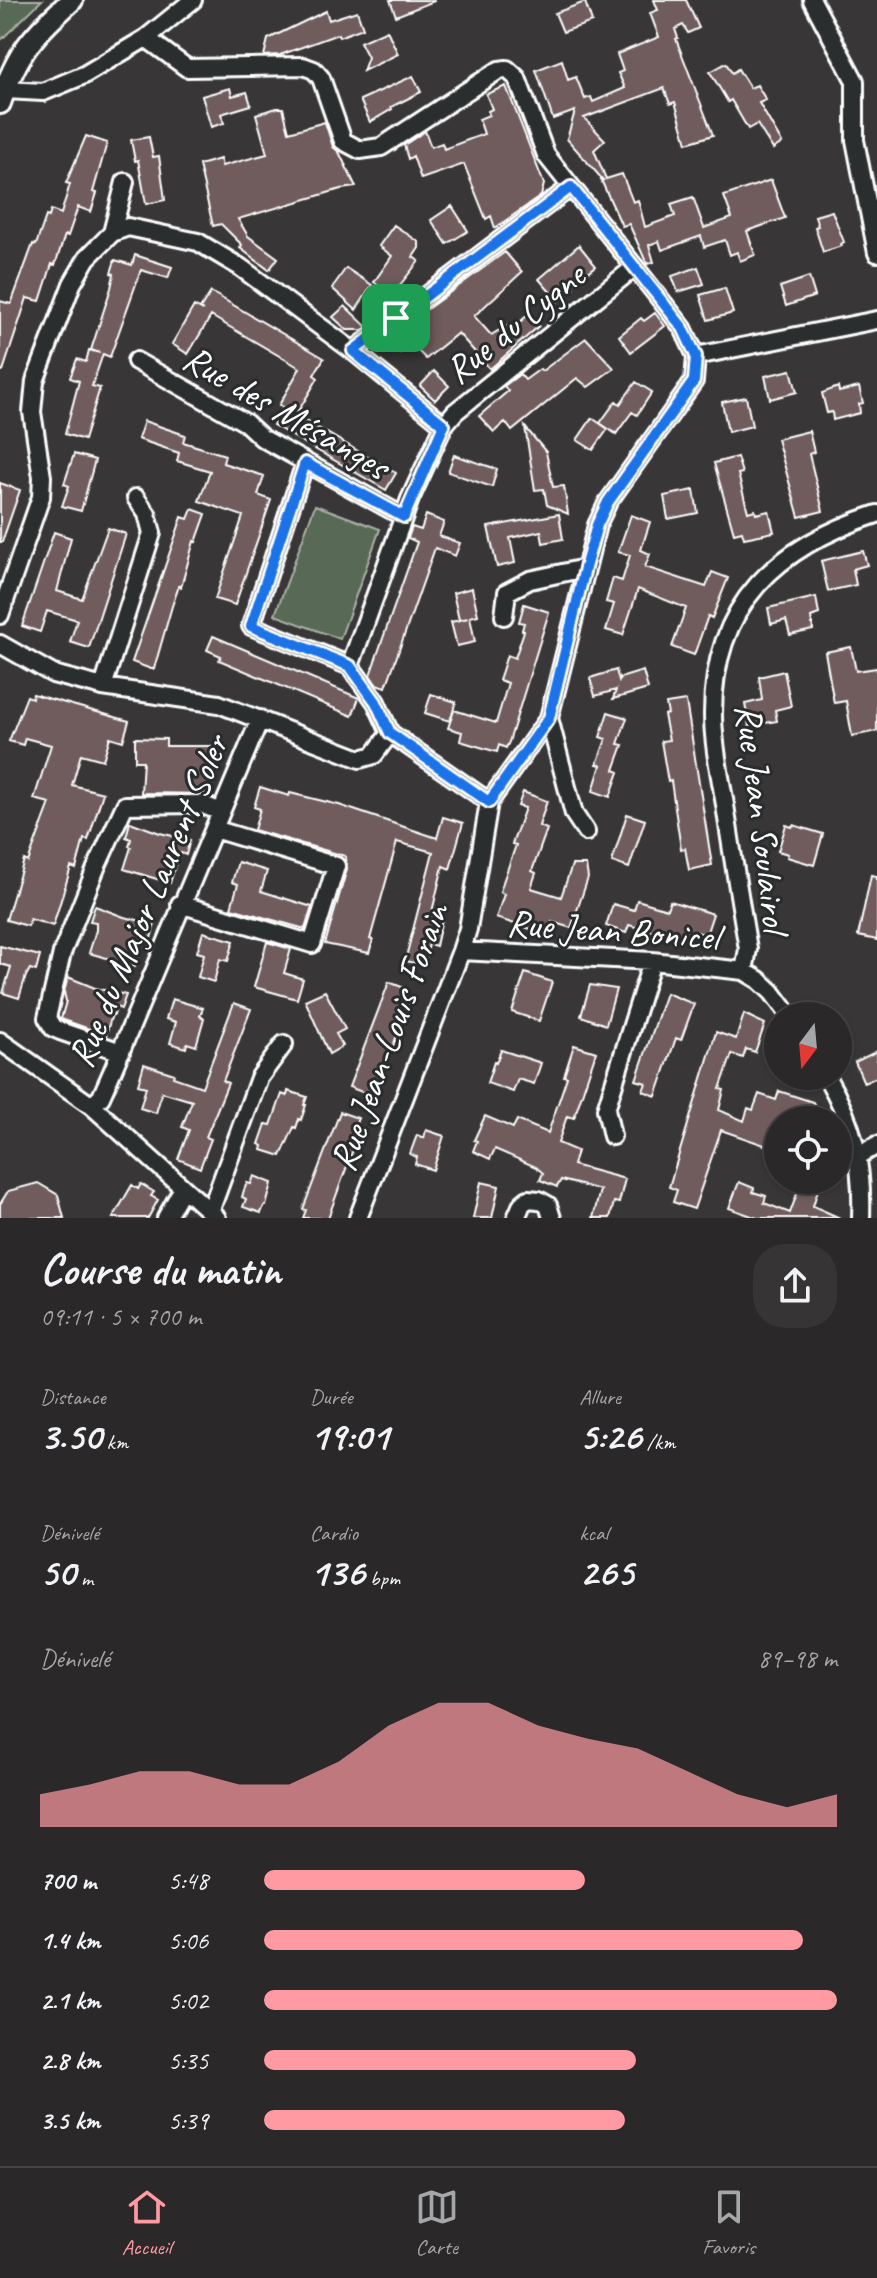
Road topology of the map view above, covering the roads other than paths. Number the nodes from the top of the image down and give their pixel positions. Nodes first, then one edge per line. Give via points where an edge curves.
1 (72, 0) edge
2 (193, 0) edge
3 (812, 0) edge
4 (146, 38) junction
5 (2, 96) edge
6 (125, 182) dead end
7 (571, 187) junction
8 (112, 233) junction
9 (877, 253) edge
10 (635, 267) junction
11 (877, 319) edge
12 (353, 351) junction
13 (696, 356) junction
14 (136, 361) dead end
15 (444, 425) junction
16 (305, 463) junction
17 (136, 498) dead end
18 (877, 514) edge
19 (404, 517) junction
20 (585, 568) junction
21 (0, 615) edge
22 (504, 616) dead end
23 (0, 644) edge
24 (350, 666) junction
25 (103, 687) junction
26 (549, 718) junction
27 (260, 719) junction
28 (390, 733) junction
29 (489, 802) junction
30 (221, 812) junction
31 (214, 829) junction
32 (586, 832) dead end
33 (180, 904) junction
34 (461, 951) junction
35 (652, 961) junction
36 (744, 971) junction
37 (780, 1002) edge
38 (0, 1041) edge
39 (284, 1044) dead end
40 (121, 1052) junction
41 (832, 1090) edge
42 (92, 1106) junction
43 (612, 1136) dead end
44 (877, 1145) edge
45 (860, 1155) junction
46 (183, 1188) junction
47 (214, 1215) edge
48 (166, 1218) edge
49 (358, 1218) edge
50 (516, 1218) edge
51 (552, 1218) edge
52 (861, 1218) edge

1 - 5 street via 31,37
2 - 4 street
3 - 9 street via 855,81 855,140
4 - 5 street via 43,92
4 - 7 street via 187,68 314,70 343,141 360,150 381,147 507,69 517,78 546,155
6 - 8 street
7 - 10 street
7 - 12 street
8 - 12 street via 128,227 198,242
8 - 21 street via 87,258 72,284 35,381 32,412 41,497
10 - 13 street via 683,328
10 - 15 street, Rue du Cygne
11 - 13 street
12 - 15 street
13 - 20 street, Rue Jean-Louis Forain via 694,381 608,502
14 - 16 street, Rue des Mésanges
15 - 19 street, Rue du Cygne
16 - 19 street, Rue des Mésanges
16 - 24 street via 251,626
17 - 25 street via 152,533
18 - 36 street, Rue Jean Soulairol via 813,541 778,563 749,594 722,651 714,727 748,949
19 - 24 street, Rue du Cygne
20 - 22 street via 530,580 507,592
20 - 26 street, Rue Jean-Louis Forain
23 - 25 street via 53,674
24 - 28 street
25 - 27 street via 219,704
26 - 29 street, Rue Jean-Louis Forain
26 - 32 street via 574,814
27 - 28 street via 360,759 374,755
27 - 30 street, Rue du Major Laurent Soler
28 - 29 street
29 - 34 street, Rue Jean-Louis Forain
30 - 31 street, Rue du Major Laurent Soler
30 - 40 street via 201,804 125,805 96,868 62,953 47,1018 53,1028
31 - 33 street, Rue du Major Laurent Soler
31 - 33 street via 336,866 312,944
33 - 40 street, Rue du Major Laurent Soler
34 - 35 street, Rue Jean Bonicel
34 - 49 street, Rue Jean-Louis Forain
35 - 36 street, Rue Jean Bonicel
35 - 43 street via 606,1109
36 - 37 street, Rue Jean Bonicel
38 - 42 street
39 - 47 street via 259,1078
40 - 42 street, Rue du Major Laurent Soler
41 - 45 street
42 - 46 street
44 - 45 street
45 - 52 street
46 - 47 street
46 - 48 street
50 - 51 street via 528,1199 548,1205

